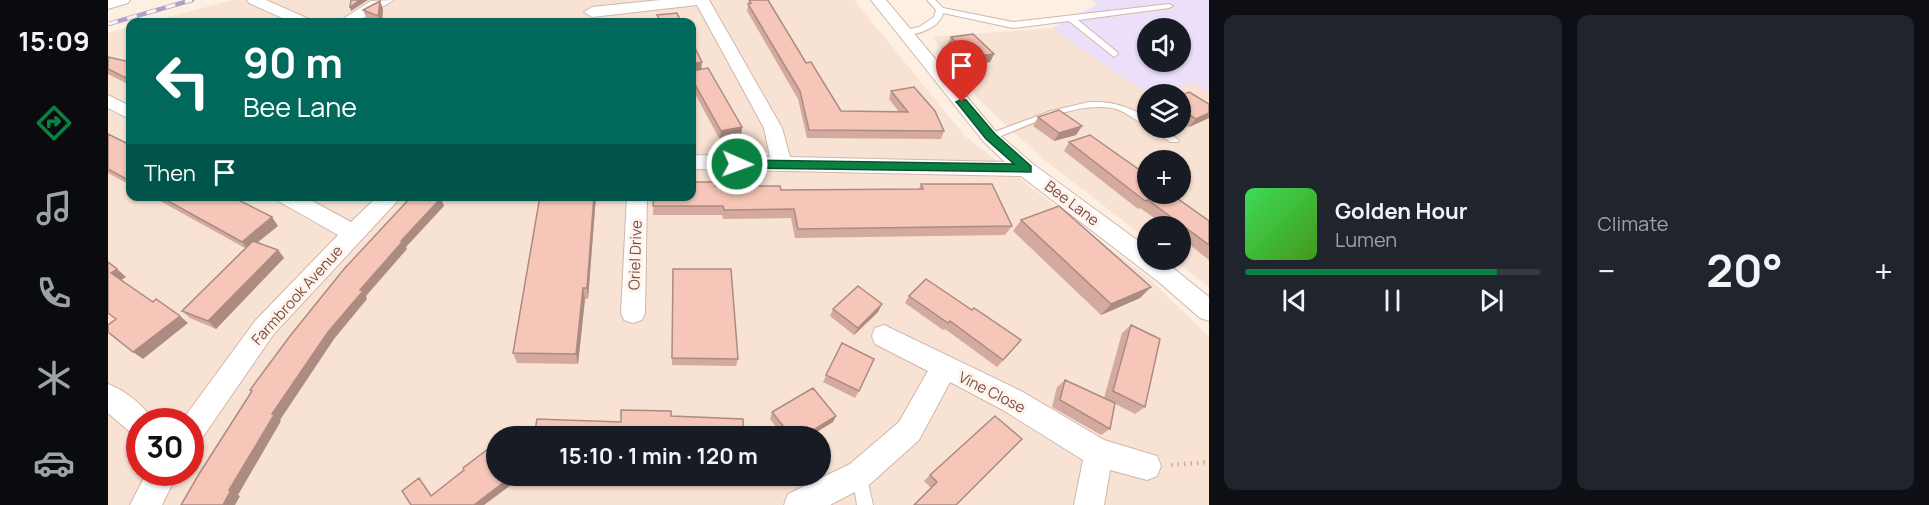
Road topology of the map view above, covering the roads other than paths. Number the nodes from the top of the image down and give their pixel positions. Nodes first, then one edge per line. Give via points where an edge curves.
1 (123, 0) edge
2 (254, 0) edge
3 (387, 0) edge
4 (702, 0) edge
5 (878, 0) edge
6 (932, 0) edge
7 (108, 4) edge
8 (1169, 6) dead end
9 (940, 10) junction
10 (592, 12) dead end
11 (622, 15) edge
12 (294, 18) edge
13 (352, 18) edge
14 (1071, 18) junction
15 (905, 33) junction
16 (1114, 54) dead end
17 (108, 101) edge
18 (126, 111) edge
19 (1137, 117) edge
20 (990, 136) junction
21 (1171, 138) edge
22 (1174, 140) dead end
23 (696, 162) edge
24 (782, 165) junction
25 (1026, 169) junction
26 (294, 201) edge
27 (387, 201) edge
28 (637, 201) edge
29 (353, 233) junction
30 (1209, 311) edge
31 (633, 313) dead end
32 (884, 336) dead end
33 (944, 368) junction
34 (108, 396) edge
35 (126, 411) edge
36 (204, 412) edge
37 (1098, 453) junction
38 (1147, 466) road end
39 (860, 474) junction
40 (156, 486) edge
41 (145, 505) edge
42 (799, 505) edge
43 (865, 505) edge
44 (1089, 505) edge

1 - 7 street
2 - 12 street
3 - 13 street
4 - 11 street
4 - 24 street via 773,128
5 - 15 street, Bee Lane
6 - 9 lane
8 - 14 lane
9 - 14 lane via 1013,25
9 - 15 lane via 931,24
10 - 11 street
14 - 16 lane
15 - 20 street, Bee Lane
17 - 18 street
19 - 20 lane via 1119,106 1060,110
20 - 25 street, Bee Lane
21 - 22 lane
23 - 24 street
24 - 25 street
25 - 30 street, Bee Lane
26 - 29 street
27 - 29 street, Farmbrook Avenue
28 - 31 street, Oriel Drive
29 - 36 street, Farmbrook Avenue via 264,328
32 - 33 street, Vine Close
33 - 37 street, Vine Close via 1013,401
33 - 39 street via 909,431
34 - 35 street
37 - 38 street, Vine Close
37 - 44 street
39 - 42 street
39 - 43 lane
40 - 41 street

